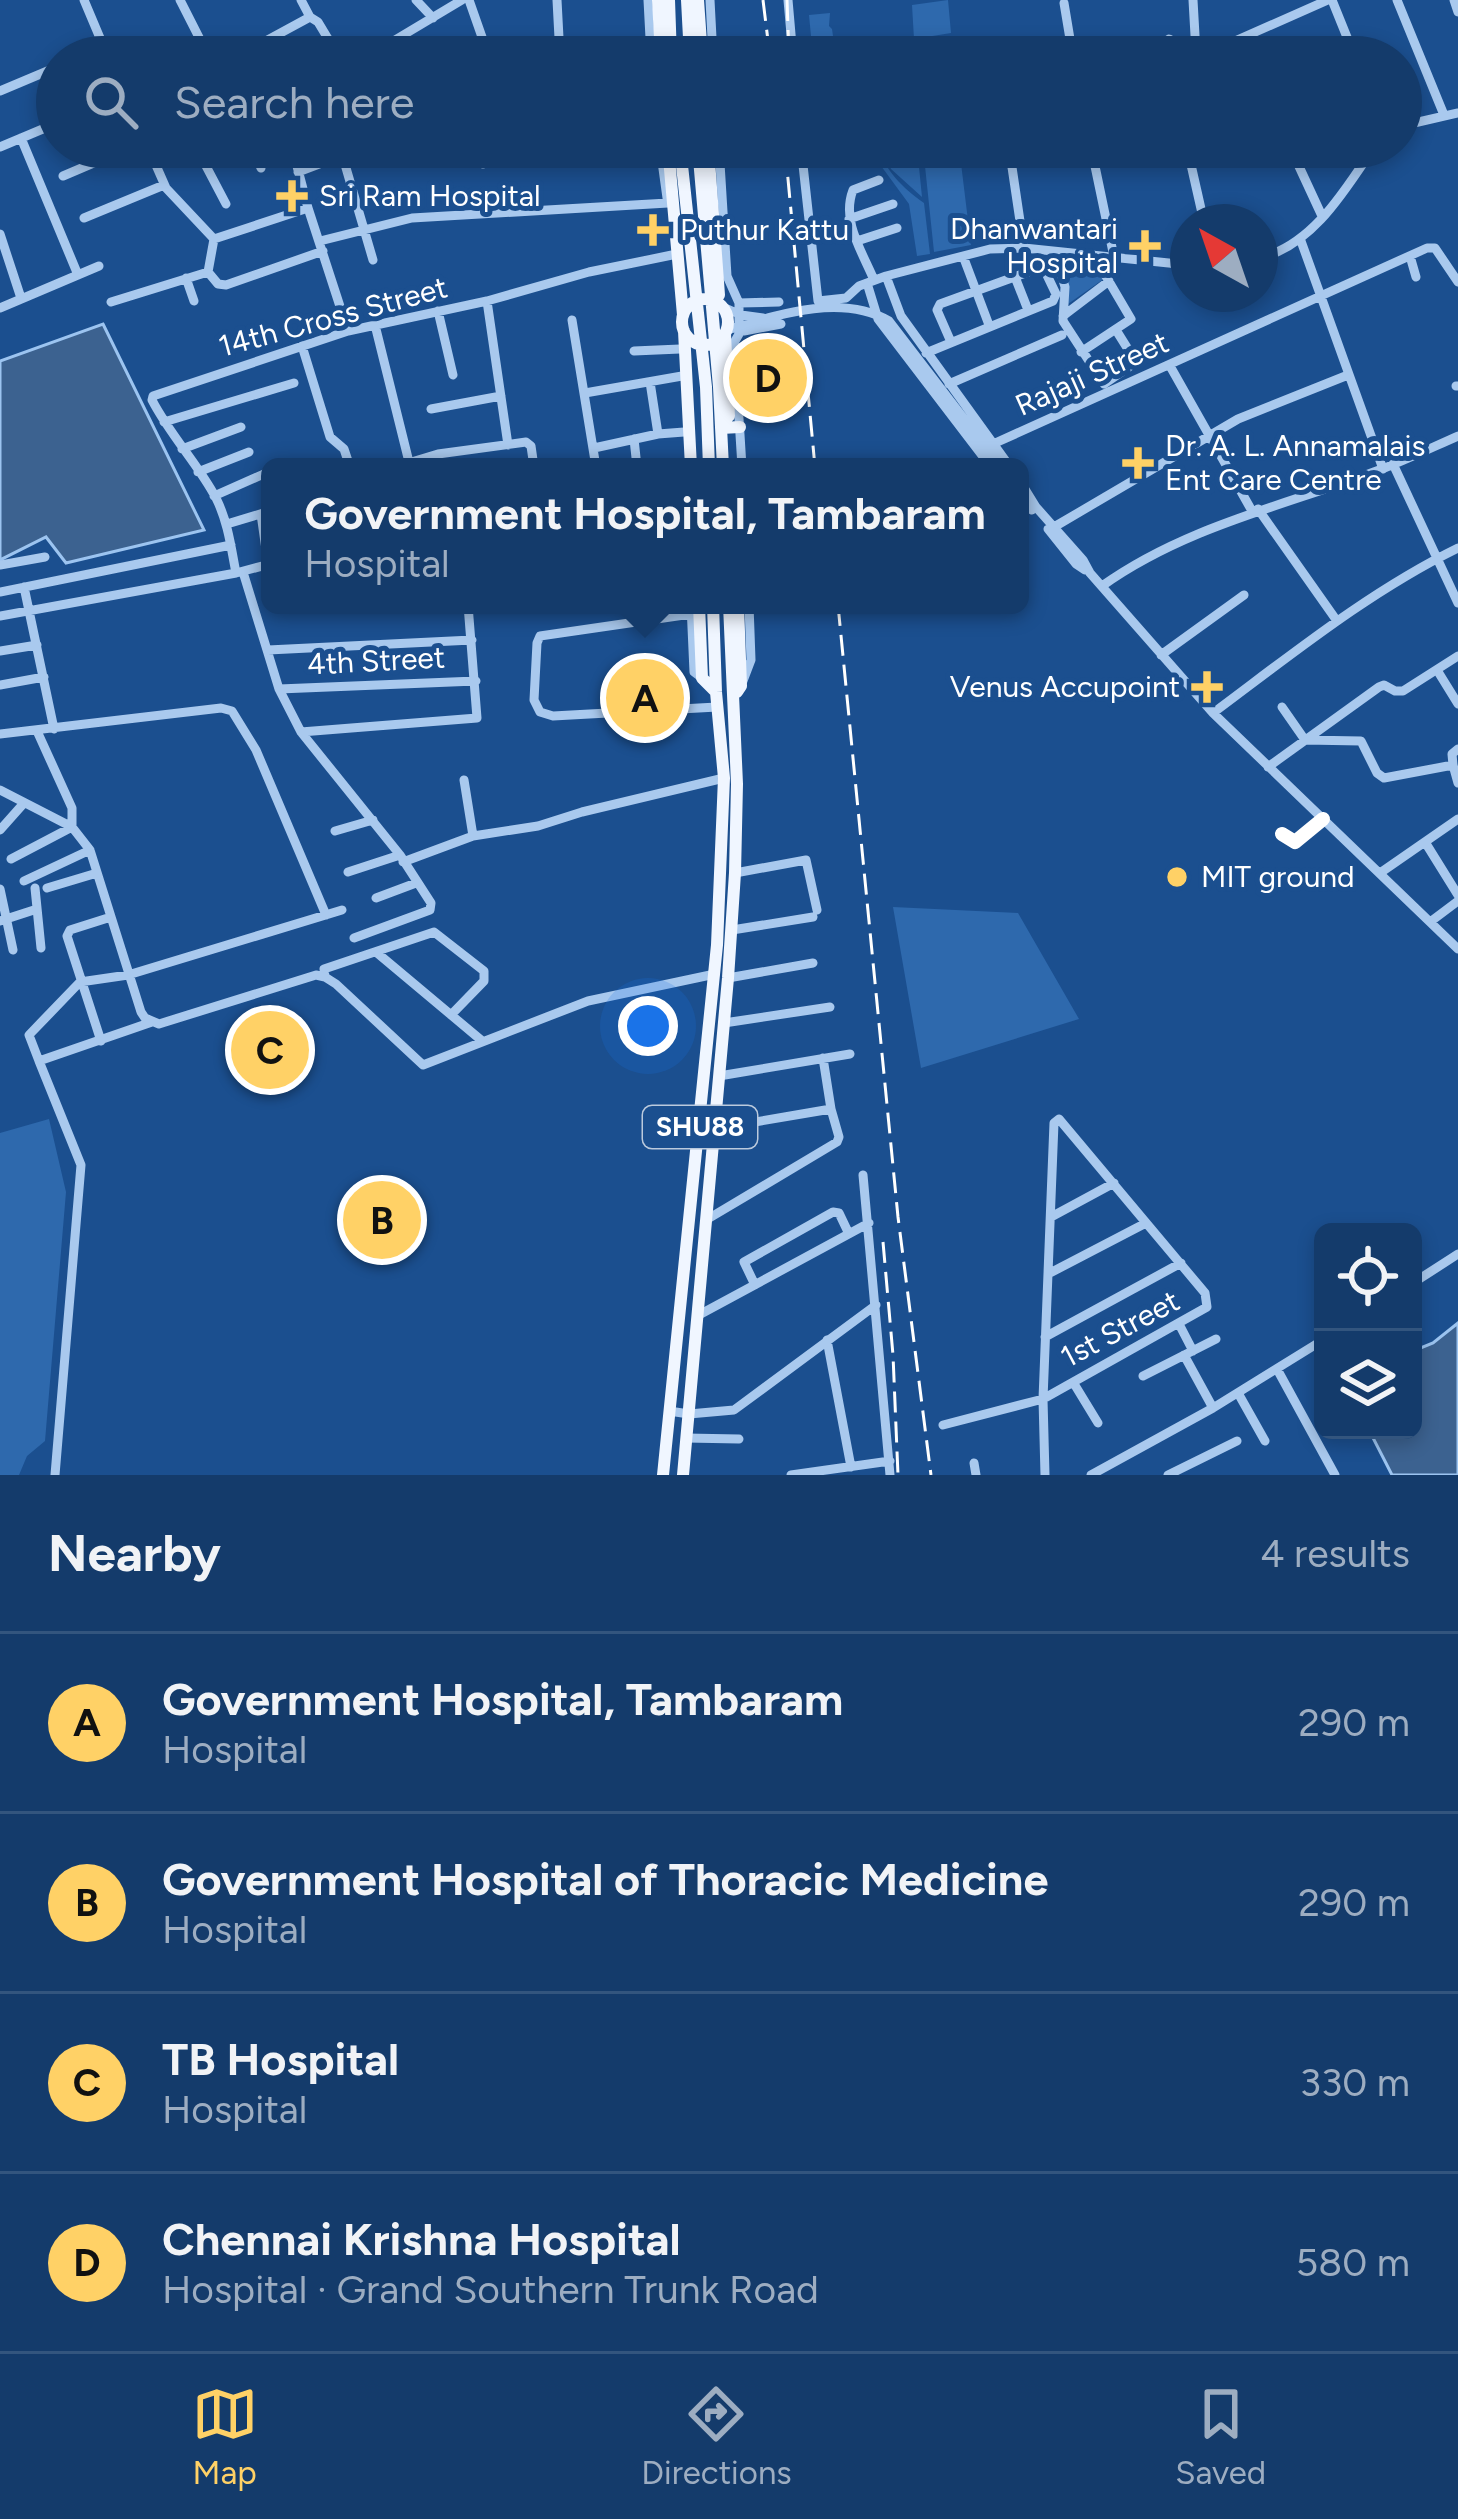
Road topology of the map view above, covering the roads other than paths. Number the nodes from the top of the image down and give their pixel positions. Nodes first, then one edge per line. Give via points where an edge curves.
1 (84, 0) edge
2 (180, 0) edge
3 (301, 0) edge
4 (416, 0) edge
5 (466, 0) edge
6 (556, 0) edge
7 (648, 0) edge
8 (658, 0) edge
9 (669, 0) edge
10 (687, 0) edge
11 (698, 0) edge
12 (710, 0) edge
13 (788, 0) edge
14 (1193, 0) edge
15 (1330, 0) edge
16 (1397, 0) edge
17 (1064, 3) dead end
18 (310, 17) junction
19 (433, 18) junction
20 (99, 36) edge
21 (198, 36) edge
22 (275, 36) edge
23 (326, 36) edge
24 (402, 36) edge
25 (481, 36) edge
26 (559, 36) edge
27 (650, 36) edge
28 (660, 36) edge
29 (670, 36) edge
30 (690, 36) edge
31 (701, 36) edge
32 (712, 36) edge
33 (791, 36) edge
34 (1070, 36) edge
35 (1198, 36) edge
36 (1245, 36) edge
37 (1346, 36) edge
38 (1412, 36) edge
39 (1422, 61) edge
40 (36, 76) edge
41 (0, 91) edge
42 (1458, 112) edge
43 (1444, 115) junction
44 (1422, 121) edge
45 (36, 132) edge
46 (21, 138) junction
47 (0, 147) edge
48 (82, 168) edge
49 (157, 168) edge
50 (207, 168) edge
51 (297, 168) edge
52 (309, 168) edge
53 (347, 168) edge
54 (665, 168) edge
55 (665, 168) edge
56 (682, 168) edge
57 (700, 168) edge
58 (710, 168) edge
59 (720, 168) edge
60 (802, 168) edge
61 (1012, 168) edge
62 (1095, 168) edge
63 (1192, 168) edge
64 (1300, 168) edge
65 (1358, 168) edge
66 (298, 172) junction
67 (63, 176) dead end
68 (879, 180) dead end
69 (164, 185) junction
70 (668, 203) junction
71 (226, 204) dead end
72 (893, 204) dead end
73 (1200, 204) edge
74 (308, 208) junction
75 (1322, 216) junction
76 (84, 218) dead end
77 (849, 220) junction
78 (364, 228) junction
79 (897, 228) dead end
80 (0, 234) edge
81 (214, 239) junction
82 (1301, 241) junction
83 (857, 242) junction
84 (321, 246) junction
85 (1024, 248) junction
86 (1055, 251) junction
87 (1278, 251) edge
88 (672, 255) junction
89 (963, 256) junction
90 (1094, 256) junction
91 (1410, 256) junction
92 (1114, 257) junction
93 (373, 260) dead end
94 (1170, 263) edge
95 (1453, 265) edge
96 (99, 266) dead end
97 (208, 272) junction
98 (78, 275) junction
99 (1416, 277) dead end
100 (186, 278) junction
101 (1015, 278) junction
102 (872, 281) junction
103 (1109, 281) junction
104 (1458, 282) edge
105 (976, 292) junction
106 (1321, 296) junction
107 (21, 298) junction
108 (194, 301) dead end
109 (487, 301) junction
110 (111, 302) dead end
111 (778, 302) dead end
112 (739, 303) junction
113 (721, 305) junction
114 (0, 308) edge
115 (1028, 310) junction
116 (438, 311) junction
117 (683, 315) junction
118 (1063, 316) junction
119 (769, 318) junction
120 (572, 320) dead end
121 (781, 324) dead end
122 (989, 325) junction
123 (374, 326) junction
124 (1116, 330) junction
125 (348, 331) junction
126 (684, 331) junction
127 (730, 332) junction
128 (1062, 335) dead end
129 (951, 342) junction
130 (302, 346) junction
131 (680, 349) junction
132 (634, 351) dead end
133 (1081, 352) junction
134 (926, 353) junction
135 (1170, 365) junction
136 (1348, 374) junction
137 (453, 375) dead end
138 (682, 376) junction
139 (294, 382) dead end
140 (650, 382) junction
141 (949, 384) junction
142 (585, 393) junction
143 (501, 396) junction
144 (431, 409) dead end
145 (164, 422) junction
146 (241, 427) dead end
147 (740, 427) junction
148 (721, 428) junction
149 (684, 432) junction
150 (658, 434) junction
151 (1209, 435) junction
152 (1458, 436) edge
153 (634, 439) junction
154 (993, 444) junction
155 (508, 445) junction
156 (594, 448) junction
157 (182, 449) junction
158 (249, 452) dead end
159 (438, 454) junction
160 (347, 458) edge
161 (411, 458) edge
162 (426, 458) edge
163 (439, 458) edge
164 (532, 458) edge
165 (595, 458) edge
166 (636, 458) edge
167 (687, 458) edge
168 (688, 458) edge
169 (709, 458) edge
170 (726, 458) edge
171 (727, 458) edge
172 (742, 458) edge
173 (984, 458) edge
174 (998, 458) edge
175 (1000, 458) edge
176 (1388, 466) junction
177 (198, 472) junction
178 (261, 475) edge
179 (214, 496) junction
180 (1029, 503) edge
181 (1029, 503) edge
182 (1255, 510) junction
183 (261, 514) edge
184 (227, 524) junction
185 (1054, 527) junction
186 (231, 544) junction
187 (1458, 548) edge
188 (45, 557) dead end
189 (1438, 558) junction
190 (15, 562) junction
191 (0, 565) edge
192 (261, 566) edge
193 (240, 572) junction
194 (1090, 573) junction
195 (1102, 586) junction
196 (22, 587) junction
197 (0, 592) edge
198 (1244, 595) dead end
199 (254, 602) junction
200 (261, 602) edge
201 (1458, 603) edge
202 (30, 611) junction
203 (469, 614) edge
204 (661, 614) edge
205 (695, 614) edge
206 (713, 614) edge
207 (734, 614) edge
208 (735, 614) edge
209 (748, 614) edge
210 (0, 616) edge
211 (1337, 621) junction
212 (472, 640) junction
213 (38, 645) junction
214 (268, 650) junction
215 (0, 651) edge
216 (1161, 655) junction
217 (1458, 656) edge
218 (1436, 670) junction
219 (44, 677) junction
220 (476, 681) junction
221 (0, 685) edge
222 (279, 689) junction
223 (737, 691) junction
224 (717, 700) junction
225 (1458, 704) edge
226 (1282, 707) dead end
227 (1213, 713) junction
228 (54, 729) junction
229 (37, 730) junction
230 (301, 732) junction
231 (0, 734) edge
232 (1305, 740) junction
233 (1458, 749) edge
234 (1453, 765) junction
235 (1268, 767) junction
236 (724, 778) junction
237 (464, 780) dead end
238 (1458, 783) edge
239 (0, 790) edge
240 (24, 802) junction
241 (1323, 819) junction
242 (1458, 819) edge
243 (373, 820) junction
244 (73, 827) junction
245 (0, 830) edge
246 (335, 831) dead end
247 (1282, 834) dead end
248 (472, 836) junction
249 (1425, 842) junction
250 (90, 850) junction
251 (401, 858) junction
252 (11, 859) dead end
253 (348, 872) dead end
254 (97, 873) junction
255 (735, 873) junction
256 (1380, 873) junction
257 (416, 883) junction
258 (36, 886) junction
259 (0, 890) edge
260 (376, 898) dead end
261 (1458, 898) edge
262 (37, 909) junction
263 (342, 910) dead end
264 (326, 915) junction
265 (111, 917) junction
266 (3, 920) edge
267 (1430, 922) junction
268 (732, 930) junction
269 (354, 938) dead end
270 (40, 948) dead end
271 (1458, 949) edge
272 (13, 950) dead end
273 (376, 952) junction
274 (813, 963) dead end
275 (128, 975) junction
276 (722, 976) junction
277 (325, 977) junction
278 (80, 982) junction
279 (830, 1007) dead end
280 (451, 1015) junction
281 (152, 1022) junction
282 (724, 1023) junction
283 (481, 1040) junction
284 (101, 1041) junction
285 (850, 1054) dead end
286 (823, 1058) junction
287 (39, 1060) junction
288 (719, 1076) junction
289 (831, 1109) junction
290 (714, 1129) junction
291 (863, 1175) dead end
292 (1114, 1184) junction
293 (1051, 1216) junction
294 (706, 1220) junction
295 (869, 1223) junction
296 (1146, 1223) junction
297 (849, 1234) junction
298 (1458, 1254) edge
299 (1181, 1263) junction
300 (1048, 1274) junction
301 (1422, 1277) edge
302 (755, 1285) junction
303 (876, 1305) junction
304 (697, 1316) junction
305 (1179, 1324) junction
306 (1045, 1336) junction
307 (1216, 1339) dead end
308 (827, 1340) junction
309 (1314, 1346) edge
310 (1188, 1353) junction
311 (1277, 1370) junction
312 (1143, 1376) dead end
313 (1073, 1382) junction
314 (1238, 1393) junction
315 (1043, 1399) junction
316 (1213, 1408) junction
317 (669, 1411) junction
318 (688, 1414) junction
319 (1098, 1423) dead end
320 (943, 1425) dead end
321 (686, 1438) junction
322 (739, 1439) dead end
323 (1238, 1442) dead end
324 (1265, 1442) dead end
325 (890, 1461) junction
326 (850, 1467) junction
327 (55, 1475) edge
328 (663, 1475) edge
329 (683, 1475) edge
330 (791, 1475) edge
331 (802, 1475) edge
332 (890, 1475) edge
333 (1045, 1475) edge
334 (1091, 1475) edge
335 (1168, 1475) edge
336 (1336, 1475) edge

1 - 20 street
2 - 21 street
3 - 18 street
4 - 19 street
5 - 19 street
5 - 25 street
6 - 26 street
7 - 27 street
8 - 28 main road
9 - 29 main road
10 - 30 main road
11 - 31 main road
12 - 32 street
13 - 33 street
14 - 35 street
15 - 36 street
15 - 37 street
16 - 38 street
17 - 34 street
18 - 22 street
18 - 23 street
19 - 24 street
39 - 43 street
40 - 41 street
42 - 43 street
43 - 44 street
45 - 46 street
46 - 47 street
46 - 98 street
48 - 67 street
49 - 69 street
50 - 71 street
51 - 66 street
52 - 66 street
53 - 78 street
54 - 70 street
55 - 117 main road
56 - 169 main road
57 - 148 main road
58 - 113 main road
59 - 112 street via 728,276
60 - 102 street via 816,298 846,298
61 - 85 street
62 - 92 street
63 - 73 street
64 - 75 street
65 - 75 street
66 - 74 street
68 - 77 street via 851,193
69 - 76 street
69 - 81 street
70 - 78 street via 412,218
70 - 88 street
72 - 77 street
74 - 81 street
74 - 84 street
75 - 82 street
77 - 83 street
78 - 84 street
78 - 93 street
79 - 83 street
80 - 107 street
81 - 97 street
82 - 87 street
82 - 106 street
83 - 102 street
84 - 97 street via 226,285
84 - 125 street
85 - 86 street
85 - 89 street
86 - 90 street
86 - 118 street
88 - 109 street, 14th Cross Street
88 - 131 street
89 - 102 street
89 - 105 street
90 - 92 street
90 - 103 street
91 - 95 street via 1432,247
91 - 99 street
91 - 106 street, Rajaji Street
92 - 94 street
95 - 104 street
96 - 98 street
97 - 100 street
98 - 107 street
100 - 108 street
100 - 110 street
101 - 105 street
101 - 115 street
101 - 115 street via 1042,269 1056,295
102 - 134 street
102 - 173 street via 878,319
103 - 118 street
103 - 124 street via 1132,319
105 - 122 street
105 - 129 street via 937,307
106 - 135 street, Rajaji Street
106 - 136 street
107 - 114 street
109 - 116 street, 14th Cross Street
109 - 143 street
111 - 112 street
112 - 127 street
113 - 117 main road via 698,300
113 - 119 street
113 - 127 main road
115 - 122 street
116 - 123 street, 14th Cross Street
116 - 137 street
117 - 126 main road
118 - 133 street
119 - 127 street
119 - 174 street via 842,306 889,321
120 - 142 street
121 - 127 street
122 - 129 street
123 - 125 street, 14th Cross Street
123 - 161 street
124 - 133 street
124 - 133 street via 1136,362 1106,383
125 - 130 street, 14th Cross Street
126 - 127 main road via 700,344
126 - 168 main road
127 - 147 street
127 - 171 main road
128 - 141 street
129 - 134 street
130 - 145 street, 14th Cross Street via 156,394
130 - 160 street via 330,437
131 - 132 street
131 - 138 street
134 - 141 street
135 - 151 street
135 - 154 street, Rajaji Street
136 - 151 street
136 - 176 street
138 - 140 street
138 - 149 street
139 - 145 street
140 - 142 street
140 - 150 street
141 - 154 street
142 - 156 street
143 - 144 street
143 - 155 street
145 - 157 street
146 - 157 street
147 - 148 main road
147 - 172 street
148 - 170 main road
149 - 150 street
149 - 167 street
150 - 153 street
151 - 182 street
151 - 185 street
152 - 176 street
153 - 156 street
153 - 166 street
154 - 175 street
155 - 159 street
155 - 164 street via 529,443
156 - 165 street
157 - 177 street
158 - 177 street
159 - 162 street
159 - 163 street
176 - 182 street
176 - 189 street
177 - 179 street
178 - 179 street
179 - 184 street
180 - 185 street
181 - 194 street
182 - 195 street
182 - 211 street
183 - 184 street
184 - 186 street
185 - 194 street
186 - 193 street
186 - 196 street
187 - 189 street
188 - 190 street
189 - 201 street
189 - 211 street
190 - 191 street
190 - 196 street
192 - 193 street
193 - 199 street
193 - 202 street
194 - 195 street
195 - 216 street
196 - 197 street
196 - 202 street
198 - 216 street
199 - 200 street
199 - 214 street
202 - 210 street
202 - 213 street
203 - 212 street
204 - 224 street via 540,636 533,700 553,716
205 - 224 main road via 702,674
206 - 224 main road, SHU88
207 - 223 main road, SHU88
208 - 223 main road
209 - 223 street via 751,660
211 - 227 street
212 - 214 street
212 - 220 street
213 - 215 street
213 - 219 street
214 - 222 street
216 - 227 street
217 - 218 street
218 - 225 street
218 - 232 street via 1403,691 1379,687
219 - 221 street
219 - 228 street
220 - 222 street, 4th Street
220 - 230 street via 472,721
222 - 230 street
223 - 255 main road, SHU88
224 - 236 main road, SHU88
226 - 232 street
227 - 235 street
228 - 229 street
228 - 264 street via 232,711
229 - 231 street
229 - 244 street
230 - 243 street
232 - 234 street via 1361,741 1384,778
232 - 235 street
233 - 234 street
234 - 238 street
235 - 241 street
236 - 248 street
236 - 276 main road, SHU88
237 - 248 street
239 - 240 street
240 - 244 street
240 - 245 street
241 - 247 highway via 1295,842
241 - 256 street
242 - 249 street
243 - 246 street
243 - 251 street
244 - 250 street
244 - 252 street
248 - 251 street
249 - 256 street
249 - 261 street
250 - 254 street
250 - 258 street
251 - 253 street
251 - 257 street
254 - 258 street
254 - 265 street
255 - 268 main road, SHU88
255 - 268 street via 806,860 815,913
256 - 267 street
257 - 260 street
257 - 269 street via 430,910
258 - 262 street
259 - 266 street
261 - 267 street
262 - 266 street
262 - 270 street
263 - 264 street
264 - 275 street
265 - 275 street
265 - 278 street via 67,933
266 - 272 street
267 - 271 street
268 - 276 main road, SHU88
273 - 277 street via 324,969
273 - 280 street
273 - 280 street via 439,933 485,975
274 - 276 street
275 - 278 street
275 - 281 street
276 - 282 main road, SHU88
276 - 283 street via 588,1001
276 - 317 main road, SHU88
277 - 281 street
277 - 283 street via 423,1065
278 - 284 street
278 - 287 street via 29,1035
279 - 282 street
280 - 283 street
281 - 284 street
282 - 288 main road, SHU88
284 - 287 street
285 - 286 street
286 - 288 street
286 - 289 street
287 - 327 street via 81,1165
288 - 290 main road, SHU88
289 - 290 street
289 - 294 street via 834,1144
290 - 294 main road, SHU88
291 - 295 street
292 - 293 street
292 - 293 street via 1058,1119
292 - 296 street
293 - 300 street
294 - 304 main road, SHU88
295 - 297 street
295 - 303 street
296 - 299 street
296 - 300 street
297 - 302 street
297 - 302 street via 833,1212 744,1262
298 - 301 street
299 - 305 street, 1st Street via 1208,1302
299 - 306 street
300 - 306 street
302 - 304 street
303 - 308 street
303 - 325 street
304 - 318 main road, SHU88
305 - 310 street
305 - 313 street, 1st Street
306 - 315 street
307 - 310 street
308 - 318 street via 740,1406
308 - 326 street
309 - 311 street
310 - 312 street
310 - 316 street
311 - 314 street
311 - 336 street
313 - 315 street, 1st Street
313 - 319 street
314 - 316 street
314 - 324 street
315 - 320 street, 1st Street
315 - 333 street
316 - 334 street
317 - 318 street
317 - 328 main road, SHU88
318 - 321 main road, SHU88
321 - 322 street
321 - 329 main road, SHU88
323 - 335 street
325 - 326 street
325 - 332 street
326 - 331 street
330 - 331 street

